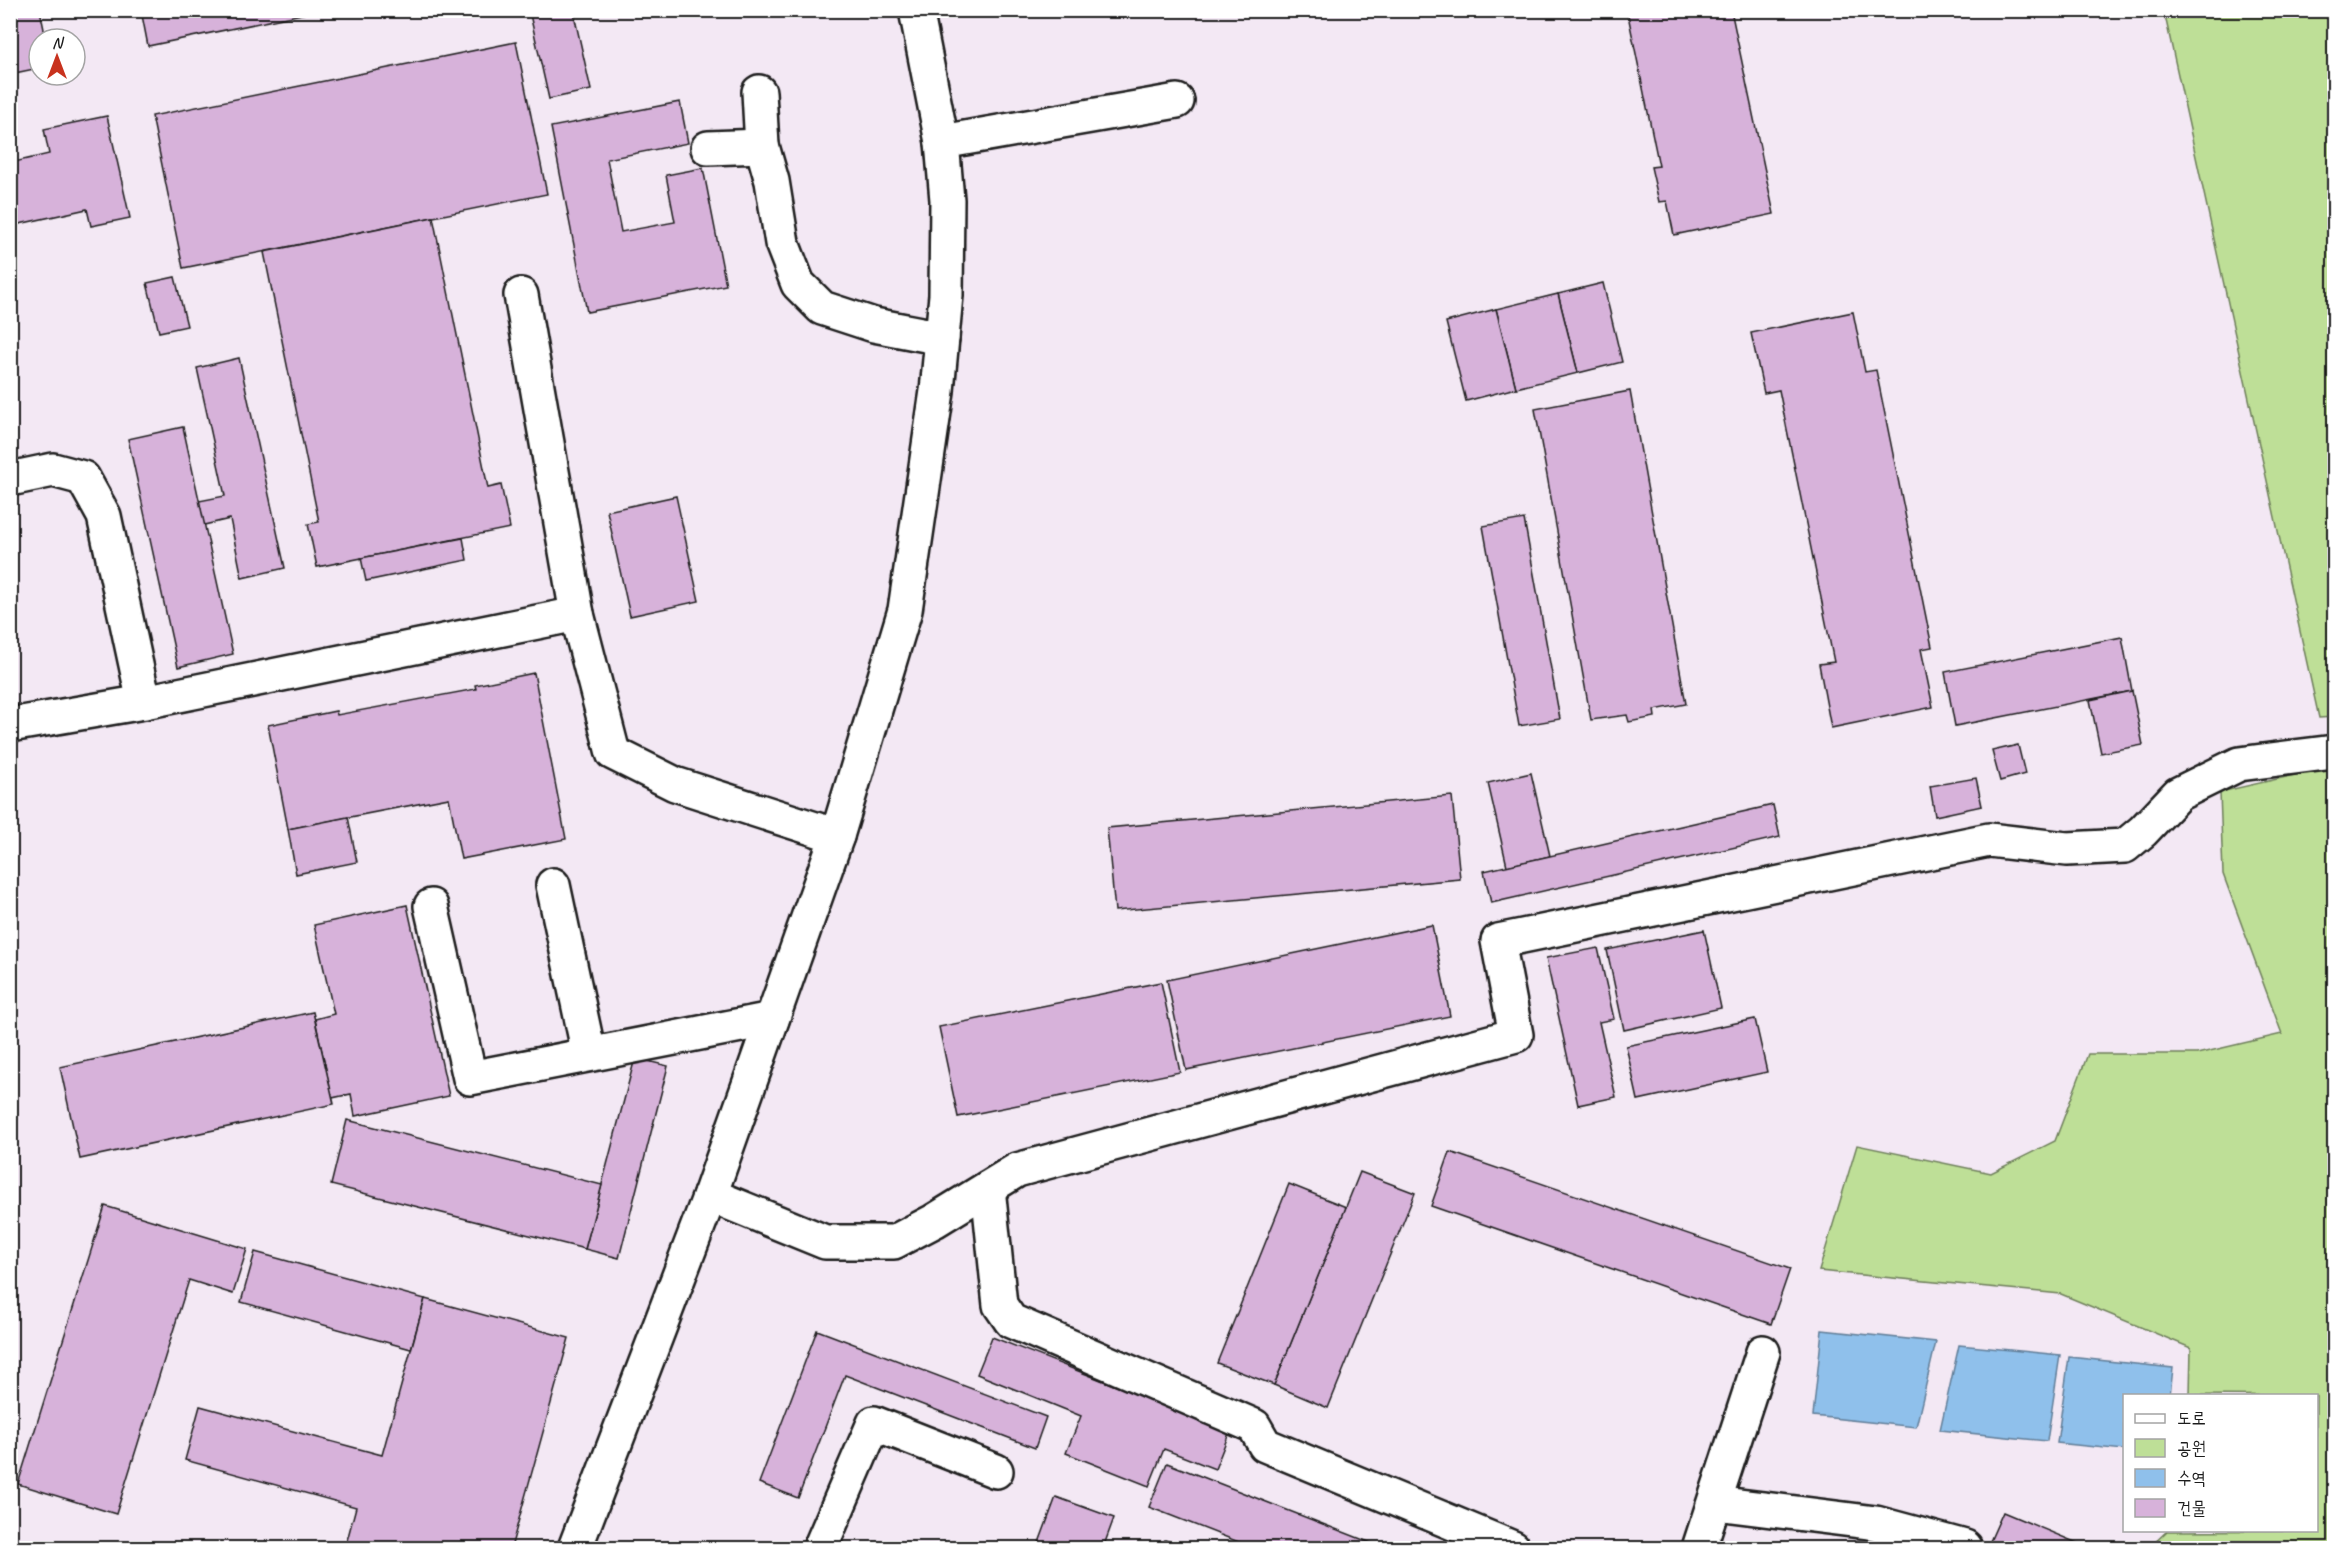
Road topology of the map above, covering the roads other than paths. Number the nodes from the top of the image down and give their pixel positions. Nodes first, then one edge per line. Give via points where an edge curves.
1 (916, 10) edge
2 (759, 92) dead end
3 (1177, 101) dead end
4 (942, 142) junction
5 (762, 146) junction
6 (708, 148) dead end
7 (521, 295) dead end
8 (942, 338) junction
9 (10, 479) edge
10 (577, 614) junction
11 (144, 702) junction
12 (10, 725) edge
13 (2334, 752) edge
14 (837, 836) junction
15 (553, 885) dead end
16 (431, 906) dead end
17 (772, 1019) junction
18 (589, 1054) junction
19 (988, 1188) junction
20 (710, 1195) junction
21 (1763, 1352) dead end
22 (996, 1472) dead end
23 (1715, 1503) junction
24 (1965, 1547) edge
25 (575, 1548) edge
26 (820, 1548) edge
27 (1513, 1548) edge
28 (1699, 1548) edge

1 - 4 street
2 - 5 street
3 - 4 street
4 - 8 street via 947,212
5 - 6 street
5 - 8 street via 782,243 798,284 822,308 874,326
7 - 10 street
8 - 14 street via 938,392 904,610
9 - 11 street via 52,470 83,478 104,516
10 - 11 street
10 - 14 street via 614,753 675,784
11 - 12 street
13 - 19 street via 2239,764 2178,794 2125,846 2067,849 1989,840 1498,941 1516,1035 1017,1170
14 - 17 street
15 - 18 street
16 - 18 street via 470,1078
17 - 18 street
17 - 20 street
19 - 20 street via 894,1242 825,1242
19 - 27 street via 1000,1305 1011,1321 1254,1426 1265,1445
20 - 25 street
21 - 23 street
22 - 26 street via 874,1424
23 - 24 street via 1876,1523
23 - 28 street

